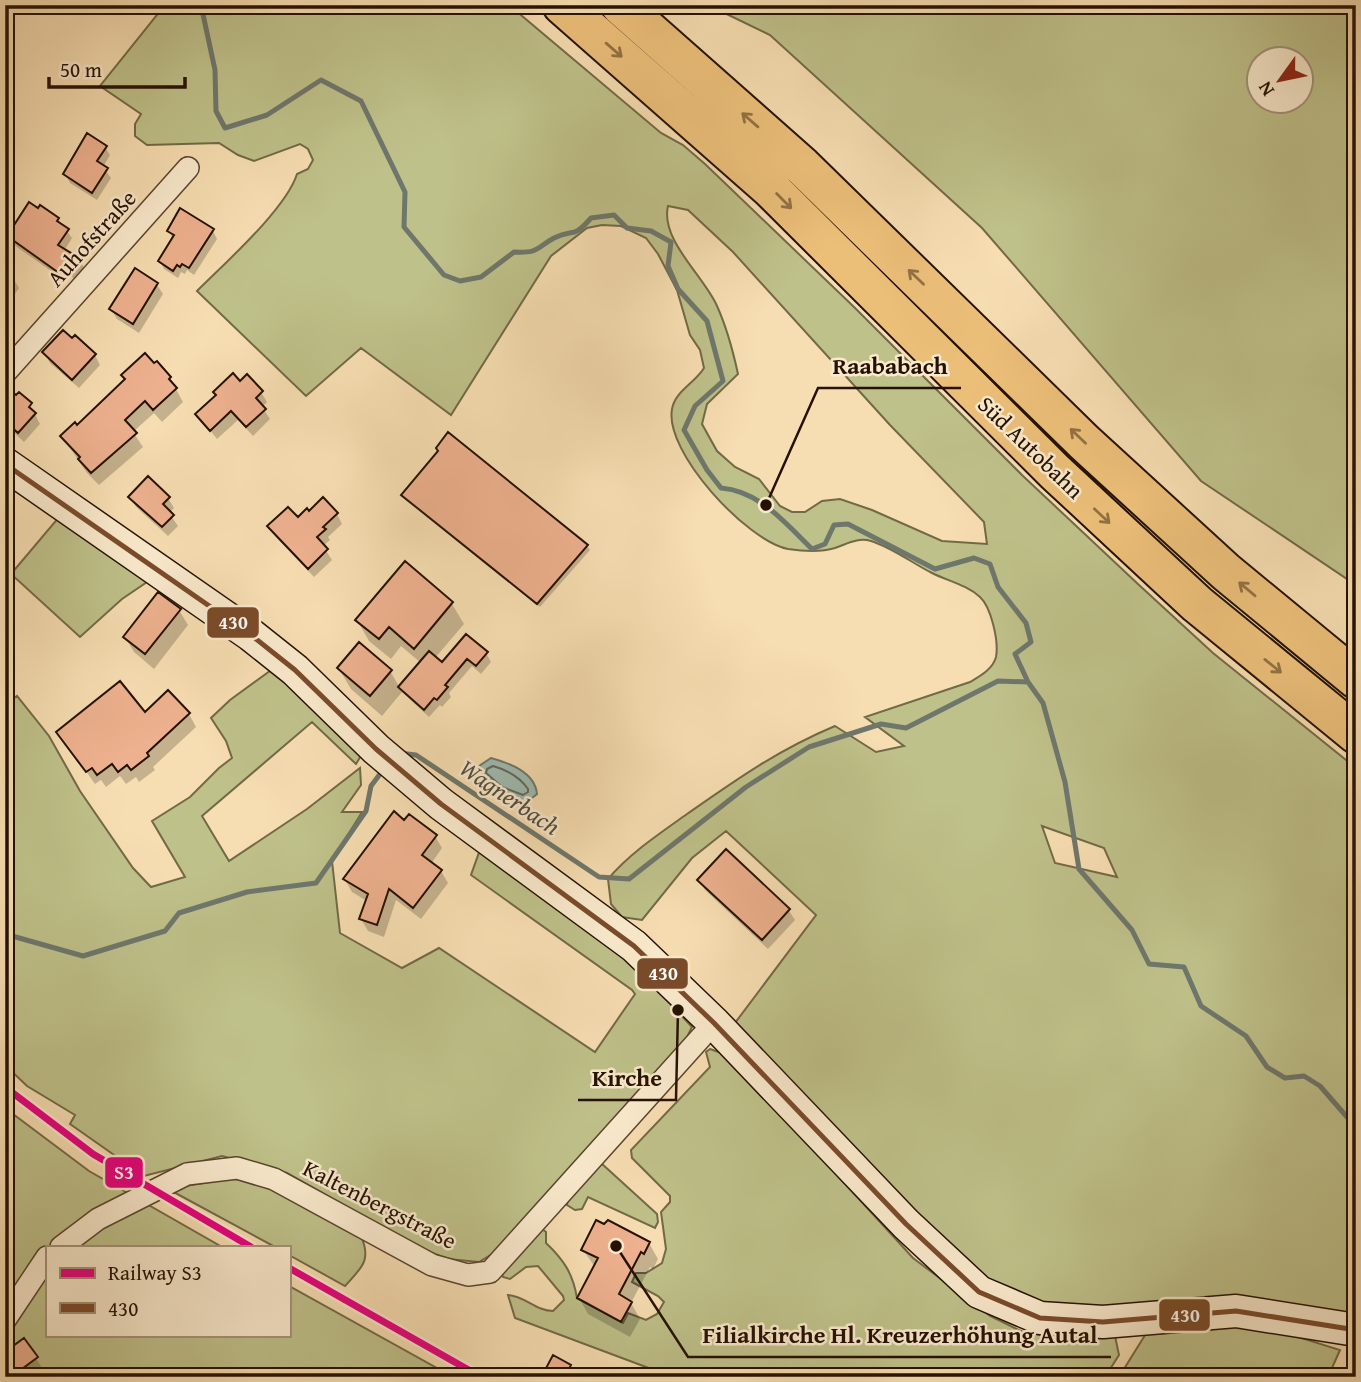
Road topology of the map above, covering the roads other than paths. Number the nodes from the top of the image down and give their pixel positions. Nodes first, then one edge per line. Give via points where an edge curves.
1 (562, 5) edge
2 (620, 5) edge
3 (188, 168) dead end
4 (5, 373) edge
5 (5, 464) edge
6 (1356, 679) edge
7 (1356, 734) edge
8 (714, 1023) junction
9 (62, 1246) edge
10 (46, 1258) edge
11 (5, 1320) edge
12 (1356, 1330) edge

1 -> 7 highway, Süd Autobahn via 771,189 1055,472 1187,594
6 -> 2 highway, Süd Autobahn via 1226,572 1084,442 802,166
3 - 4 street, Auhofstraße
5 - 8 main road via 251,635 295,670 402,772 634,946
8 - 9 street, Kaltenbergstraße via 490,1272 468,1275 432,1265 274,1179 237,1168 187,1174 98,1219
8 - 12 main road via 906,1224 979,1292 1040,1318 1103,1322 1236,1311
10 - 11 street

